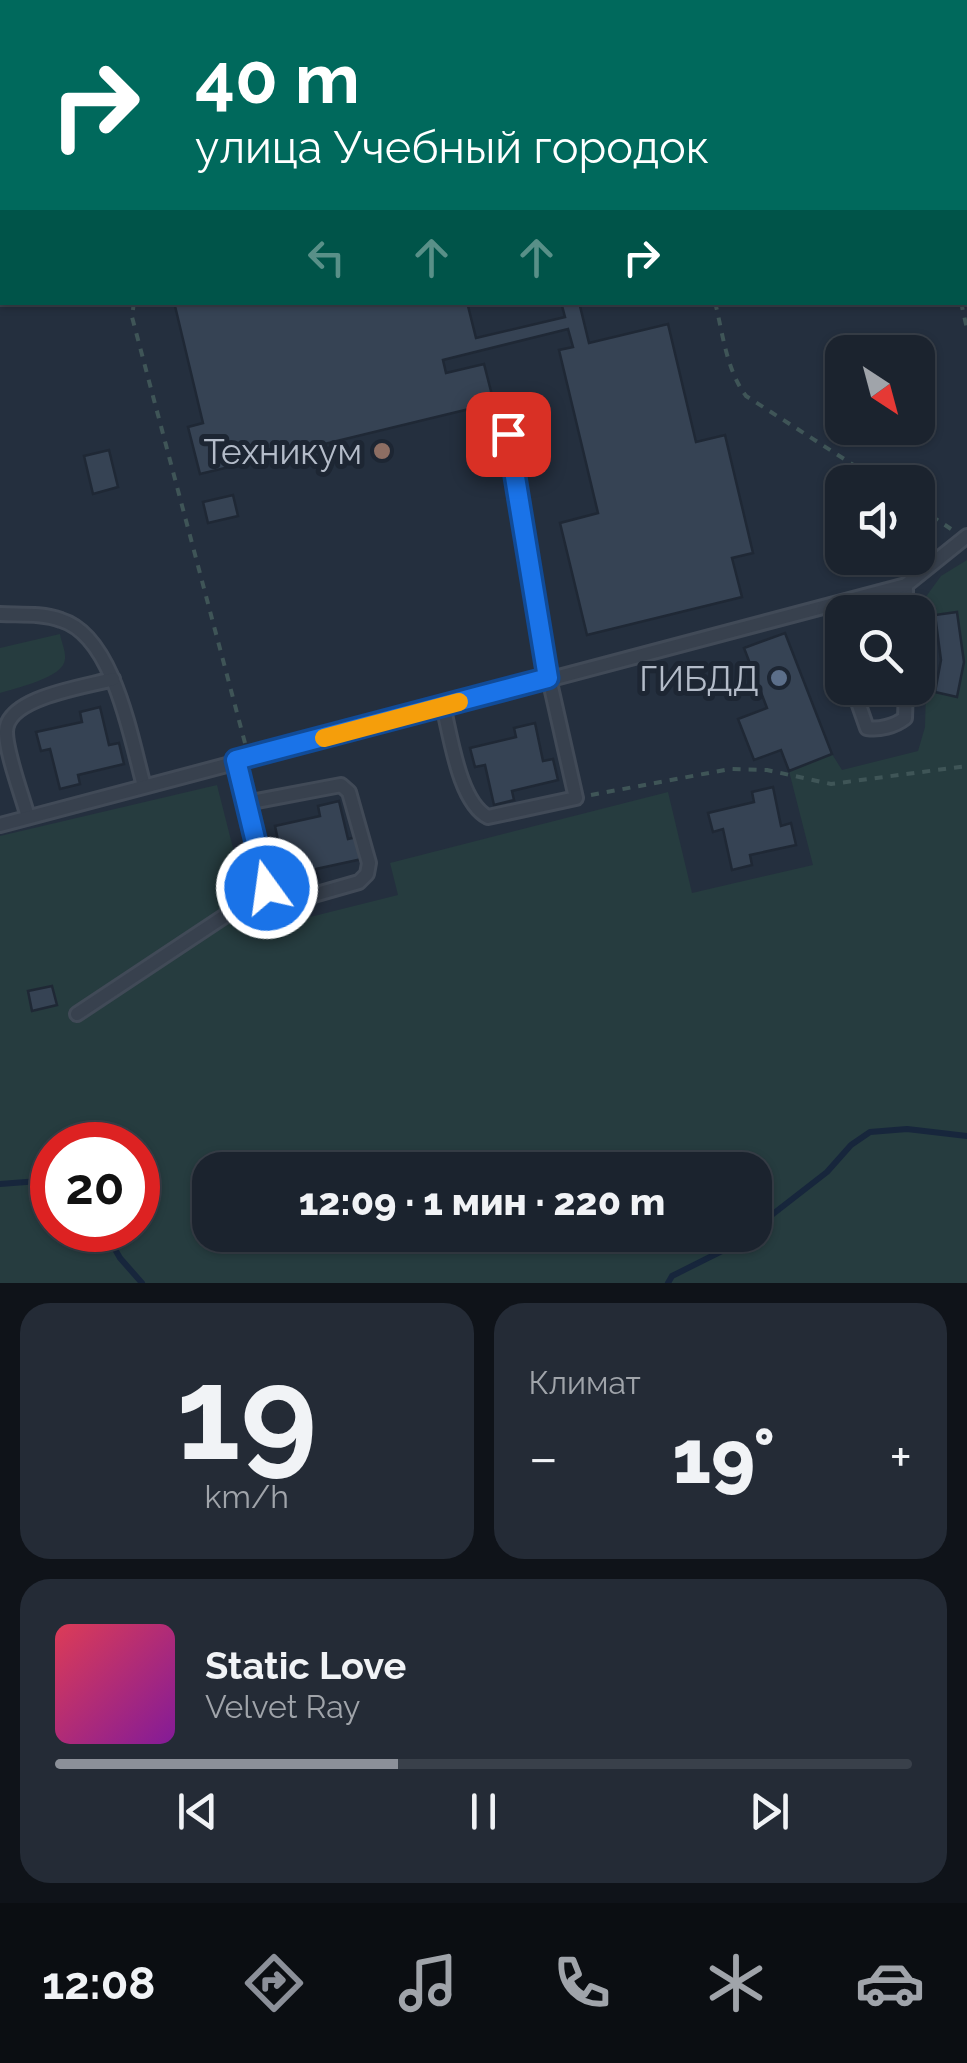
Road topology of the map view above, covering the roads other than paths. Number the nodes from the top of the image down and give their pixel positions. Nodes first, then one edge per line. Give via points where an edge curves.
1 (508, 434) dead end
2 (965, 536) edge
3 (906, 584) junction
4 (906, 595) edge
5 (0, 614) edge
6 (548, 678) junction
7 (113, 679) junction
8 (857, 705) edge
9 (905, 705) edge
10 (443, 706) junction
11 (242, 759) junction
12 (144, 786) junction
13 (246, 802) junction
14 (28, 817) junction
15 (0, 824) edge
16 (267, 888) junction
17 (77, 1014) dead end

1 - 6 lane
2 - 3 lane
3 - 4 lane
3 - 6 lane
5 - 7 lane via 64,620 88,635
6 - 10 lane
6 - 10 lane via 576,798 488,817 476,810
7 - 12 lane
7 - 14 lane via 24,704 10,715 6,732
8 - 9 lane via 862,723 874,730 905,718
10 - 11 lane
11 - 12 lane
11 - 13 lane
12 - 14 lane
13 - 16 lane
13 - 16 lane via 341,785 349,792 369,863 359,882 289,902
14 - 15 lane
16 - 17 lane

